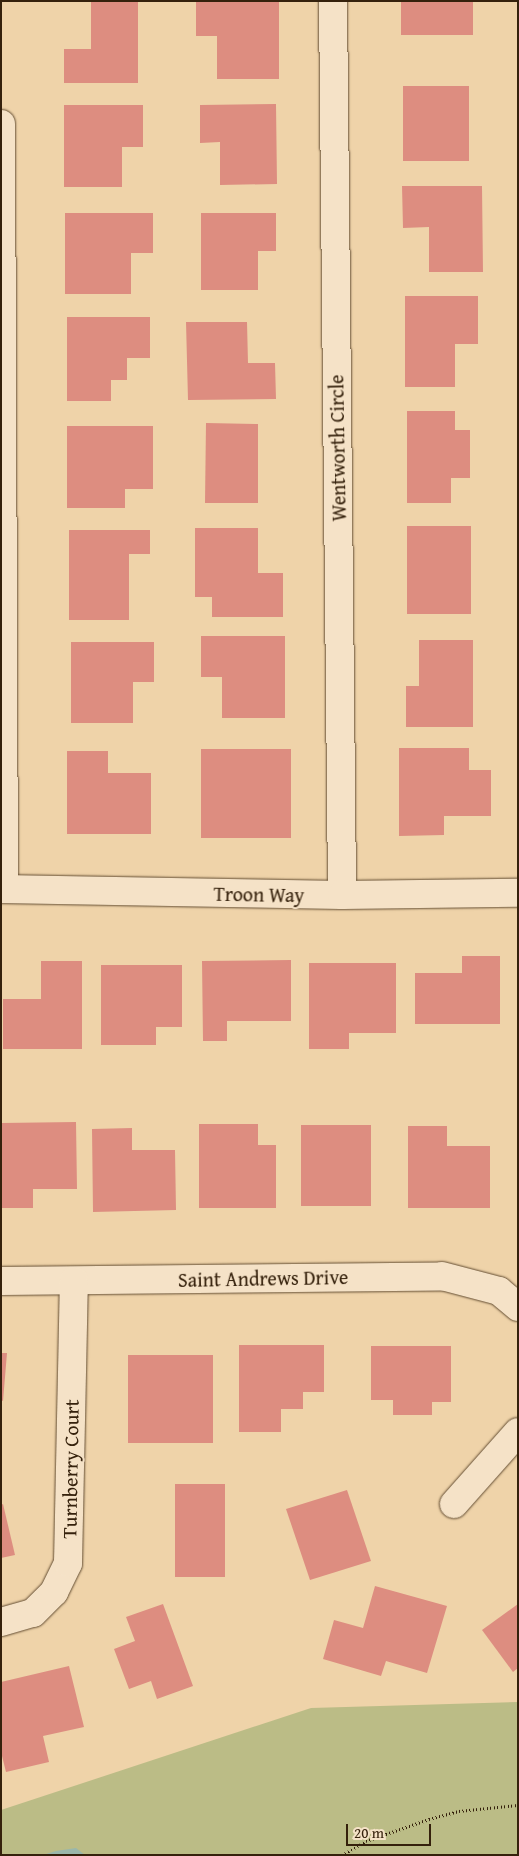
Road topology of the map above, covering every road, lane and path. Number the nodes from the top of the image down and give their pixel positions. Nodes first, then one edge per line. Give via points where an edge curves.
1 (333, 1) edge
2 (1, 124) edge
3 (3, 546) edge
4 (2, 889) edge
5 (518, 893) edge
6 (342, 895) junction
7 (1, 1281) edge
8 (74, 1281) junction
9 (518, 1307) edge
10 (518, 1432) edge
11 (454, 1504) dead end
12 (1, 1622) edge
13 (518, 1805) edge
14 (342, 1855) edge

1 - 6 street, Wentworth Circle
2 - 3 street
3 - 4 street
4 - 6 street, Troon Way
5 - 6 street, Troon Way
7 - 8 street, Saint Andrews Drive
8 - 9 street, Saint Andrews Drive via 442,1276 499,1291
8 - 12 street, Turnberry Court via 68,1563 54,1592 33,1612
10 - 11 street
13 - 14 path via 459,1811 429,1819 366,1841

